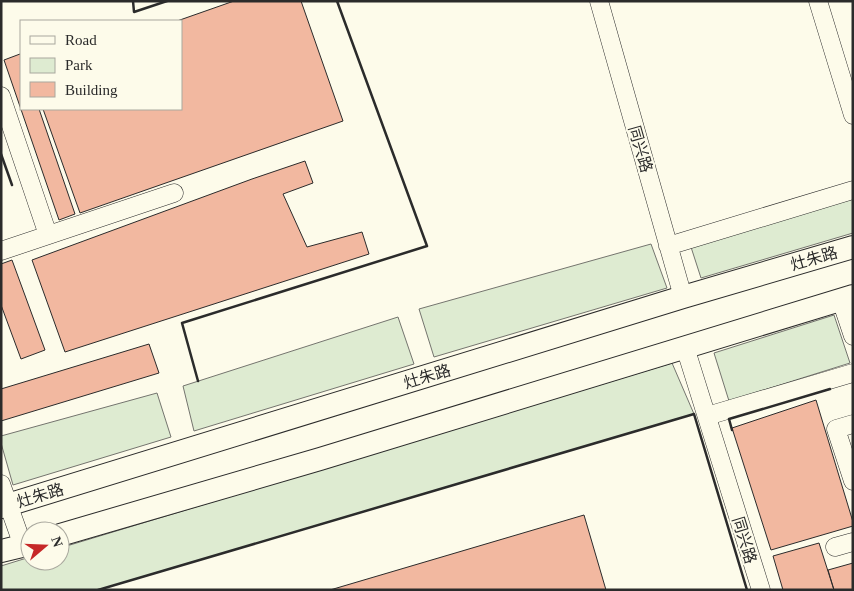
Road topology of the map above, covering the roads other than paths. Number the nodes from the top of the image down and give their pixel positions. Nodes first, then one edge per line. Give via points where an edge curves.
1 (599, 1) edge
2 (818, 1) edge
3 (1, 96) edge
4 (853, 115) edge
5 (853, 190) edge
6 (174, 193) dead end
7 (48, 235) junction
8 (668, 246) junction
9 (853, 247) edge
10 (1, 251) edge
11 (683, 297) junction
12 (847, 298) edge
13 (853, 336) edge
14 (685, 347) junction
15 (853, 373) edge
16 (707, 416) junction
17 (853, 424) edge
18 (853, 481) edge
19 (4, 499) edge
20 (20, 531) edge
21 (70, 532) edge
22 (853, 542) edge
23 (20, 547) edge
24 (835, 547) dead end
25 (1, 552) edge
26 (761, 590) edge

1 - 8 street, 同兴路
2 - 4 street
3 - 7 street
5 - 8 street
6 - 7 street
7 - 10 street
8 - 11 street, 同兴路
9 - 11 main road, 灶朱路
11 - 19 main road, 灶朱路
12 - 13 street
12 - 14 main road
14 - 16 street, 同兴路
14 - 21 main road
15 - 16 street
16 - 26 street, 同兴路
17 - 18 street via 836,429
19 - 20 street
22 - 24 street
23 - 25 main road

